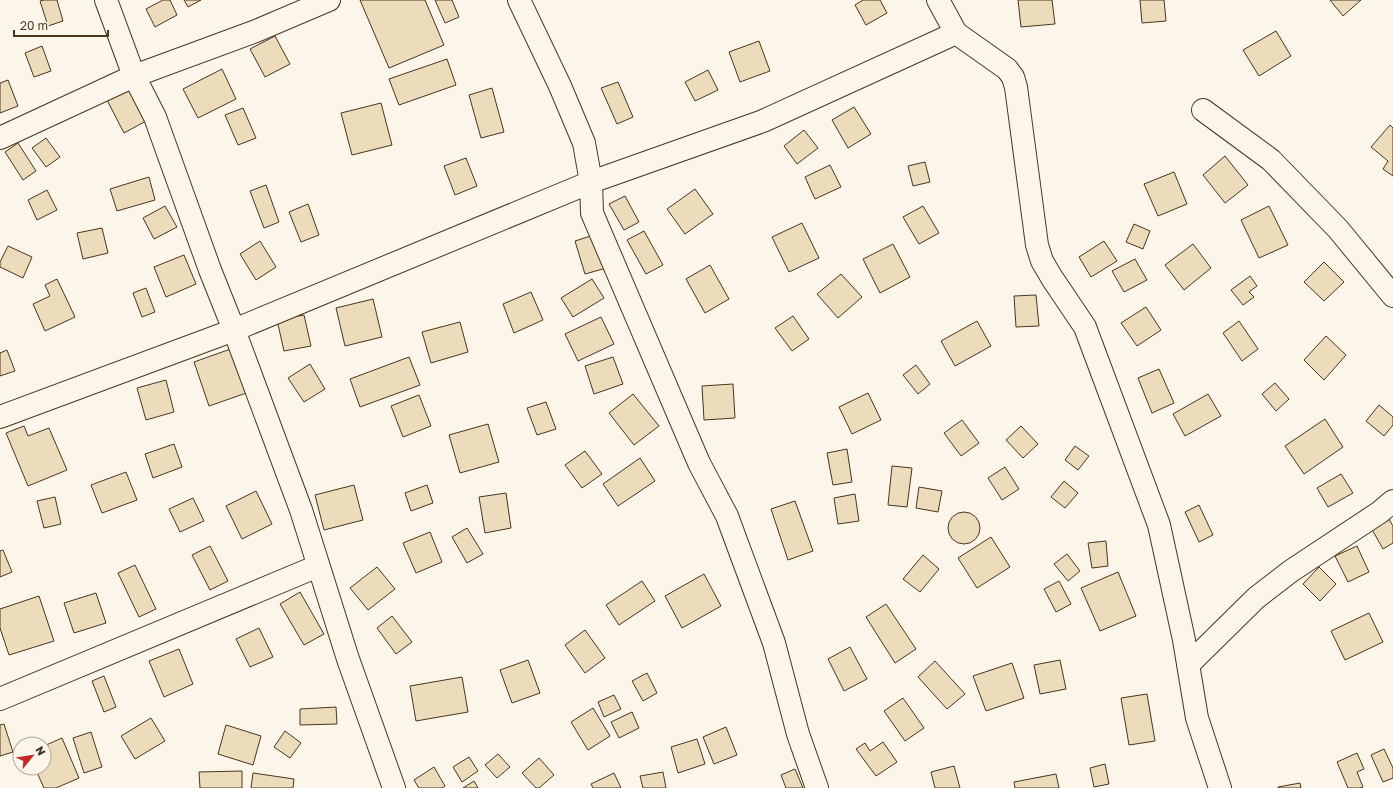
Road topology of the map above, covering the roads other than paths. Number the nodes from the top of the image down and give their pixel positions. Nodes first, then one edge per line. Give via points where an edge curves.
1 (106, 0) edge
2 (329, 0) edge
3 (519, 0) edge
4 (938, 0) edge
5 (956, 33) junction
6 (134, 76) junction
7 (1203, 110) dead end
8 (0, 138) edge
9 (591, 182) junction
10 (1393, 296) edge
11 (234, 330) junction
12 (0, 417) edge
13 (1393, 501) edge
14 (318, 566) junction
15 (1188, 665) junction
16 (0, 699) edge
17 (1213, 786) edge
18 (394, 788) edge
19 (817, 788) edge

1 - 6 street
2 - 6 street via 256,31
3 - 9 street via 584,143
4 - 5 street
5 - 9 street via 764,120
5 - 15 street via 1007,69 1013,77 1037,245 1052,278 1086,327 1159,525
6 - 8 street
6 - 11 street via 155,117
7 - 10 street via 1271,160 1338,229
9 - 11 street
9 - 19 street via 592,213 699,463 727,516 774,643 798,734
11 - 12 street
11 - 14 street via 301,510
13 - 15 street via 1256,598
14 - 16 street
14 - 18 street
15 - 17 street

